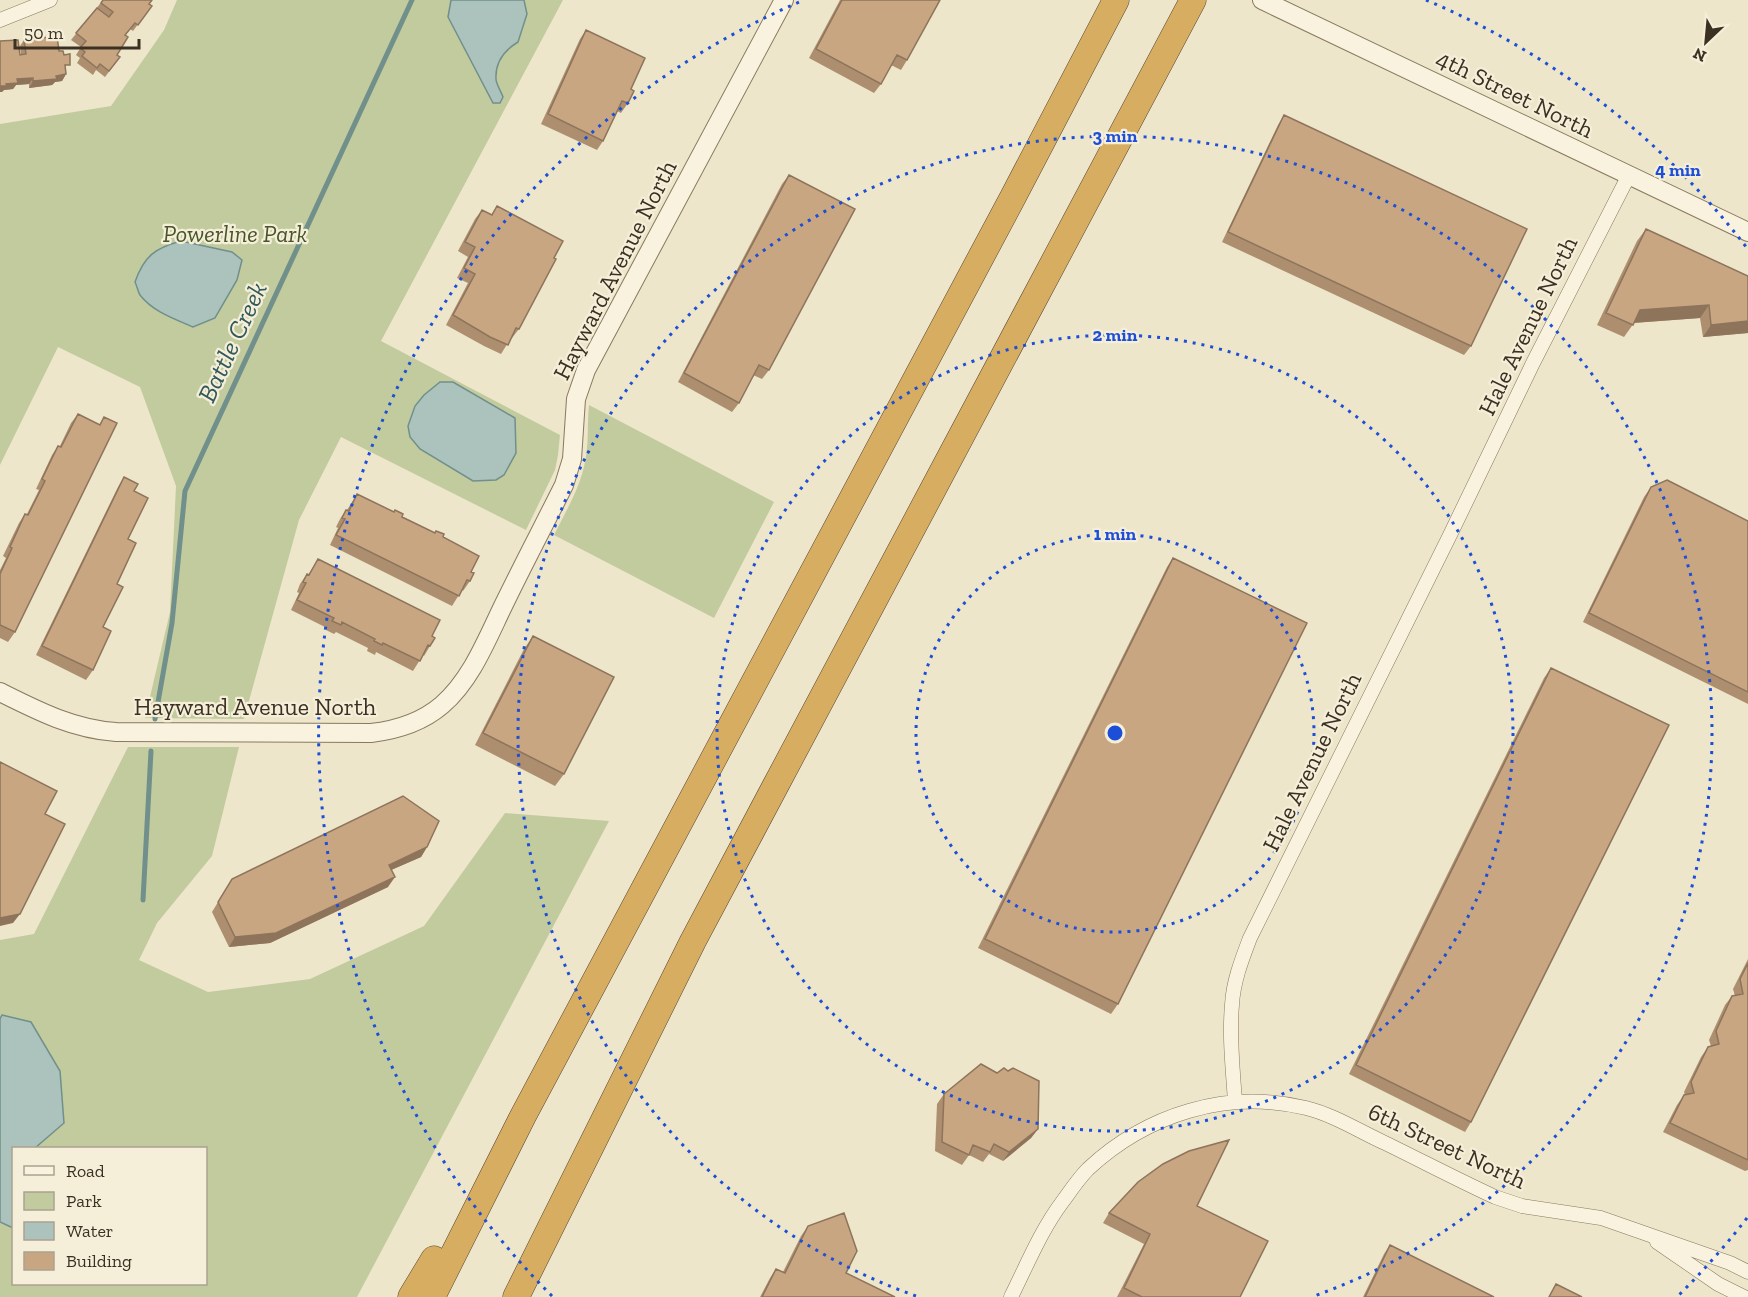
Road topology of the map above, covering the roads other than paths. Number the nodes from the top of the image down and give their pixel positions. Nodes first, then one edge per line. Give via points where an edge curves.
1 (50, 0) edge
2 (783, 0) edge
3 (1116, 0) edge
4 (1193, 0) edge
5 (1262, 0) edge
6 (0, 20) edge
7 (1629, 175) junction
8 (1748, 232) edge
9 (0, 692) edge
10 (1235, 1102) junction
11 (523, 1116) junction
12 (1640, 1231) junction
13 (1748, 1272) edge
14 (411, 1297) edge
15 (432, 1297) edge
16 (516, 1297) edge
17 (1011, 1297) edge
18 (1744, 1297) edge

1 - 6 street
2 - 9 street, Hayward Avenue North via 586,370 576,399 572,455 564,485 475,662 441,706 405,727 371,733 116,732 48,716
3 - 11 highway
4 - 16 highway via 693,941
5 - 7 street, 4th Street North
7 - 8 street, 4th Street North
7 - 10 street, Hale Avenue North via 1250,938 1232,1003
10 - 12 street, 6th Street North via 1307,1108 1495,1197 1522,1206 1600,1218
10 - 17 street via 1202,1107 1146,1127 1087,1171 1043,1233
11 - 14 highway
11 - 15 highway
12 - 13 street, 6th Street North
12 - 18 street, 6th Street North

